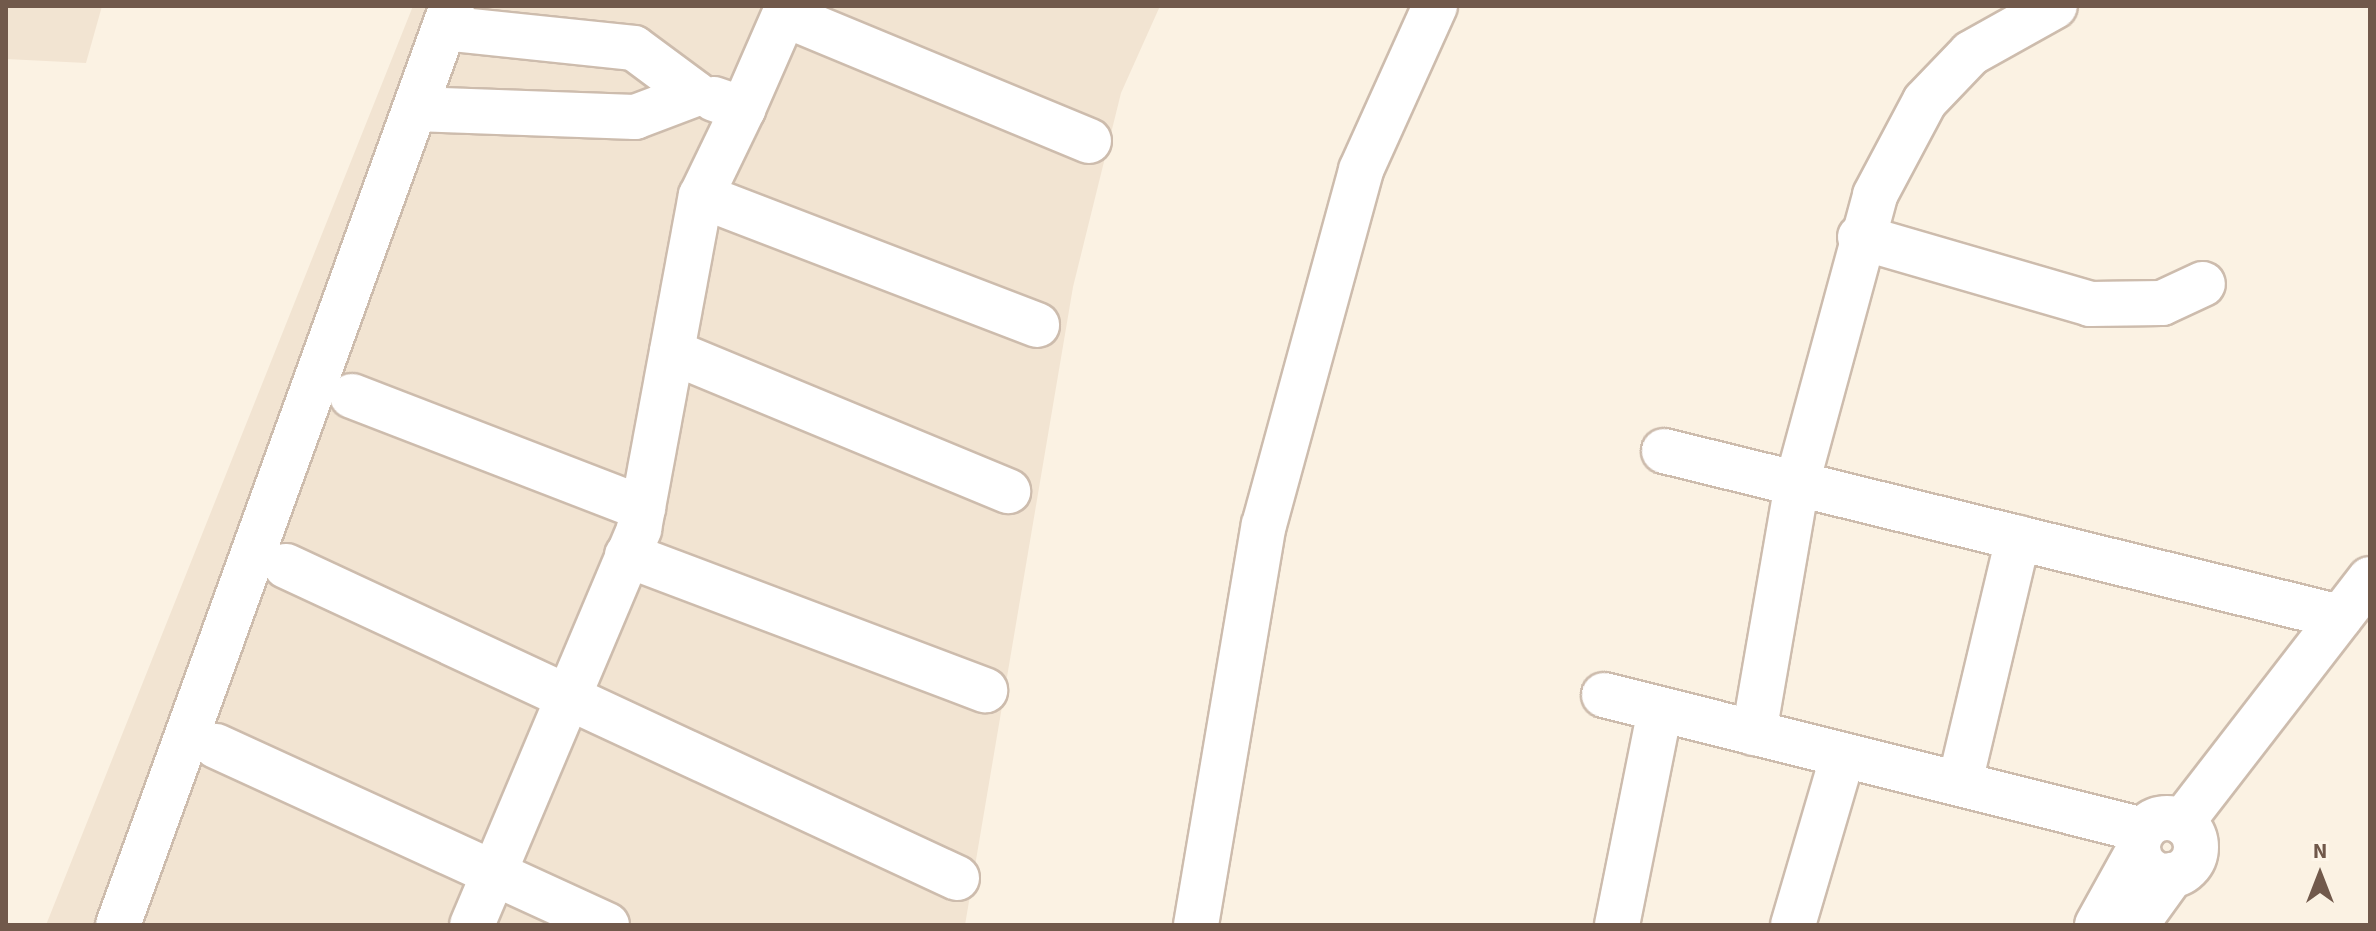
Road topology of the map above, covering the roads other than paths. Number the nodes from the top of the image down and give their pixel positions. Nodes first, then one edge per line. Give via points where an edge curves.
1 (1435, 6) edge
2 (2055, 6) edge
3 (786, 10) edge
4 (448, 17) edge
5 (693, 92) junction
6 (415, 109) junction
7 (743, 109) junction
8 (1089, 141) dead end
9 (701, 196) junction
10 (1860, 237) junction
11 (2203, 284) dead end
12 (1037, 325) dead end
13 (672, 352) junction
14 (352, 396) dead end
15 (1664, 451) dead end
16 (1797, 483) junction
17 (1008, 491) dead end
18 (643, 508) junction
19 (2018, 538) junction
20 (627, 555) junction
21 (286, 566) dead end
22 (2370, 579) edge
23 (2340, 617) junction
24 (985, 690) dead end
25 (1604, 695) dead end
26 (566, 702) junction
27 (1660, 710) junction
28 (1754, 733) junction
29 (216, 746) dead end
30 (1843, 755) junction
31 (1960, 782) junction
32 (2159, 845) junction
33 (494, 874) junction
34 (957, 878) dead end
35 (118, 925) edge
36 (472, 925) edge
37 (607, 925) edge
38 (1196, 925) edge
39 (1617, 925) edge
40 (1793, 925) edge
41 (2097, 925) edge
42 (2136, 925) edge

1 - 38 street via 1361,170 1264,525
2 - 10 street via 1971,53 1925,101
3 - 7 street
3 - 8 street
4 - 5 street via 634,48
4 - 6 street
5 - 6 street via 635,117
5 - 7 street
6 - 35 street
7 - 9 street
9 - 12 street
9 - 13 street
10 - 11 street via 2090,304 2162,303
10 - 16 street
13 - 17 street
13 - 18 street
14 - 18 street
15 - 16 street
16 - 19 street
16 - 28 street
18 - 20 street
19 - 23 street
19 - 31 street
20 - 24 street
20 - 26 street
21 - 26 street
22 - 23 street
23 - 32 street
25 - 27 street
26 - 33 street
26 - 34 street
27 - 28 street
27 - 39 street
28 - 30 street
29 - 33 street
30 - 31 street
30 - 40 street
31 - 32 street
32 - 41 street
32 - 42 street
33 - 36 street
33 - 37 street

